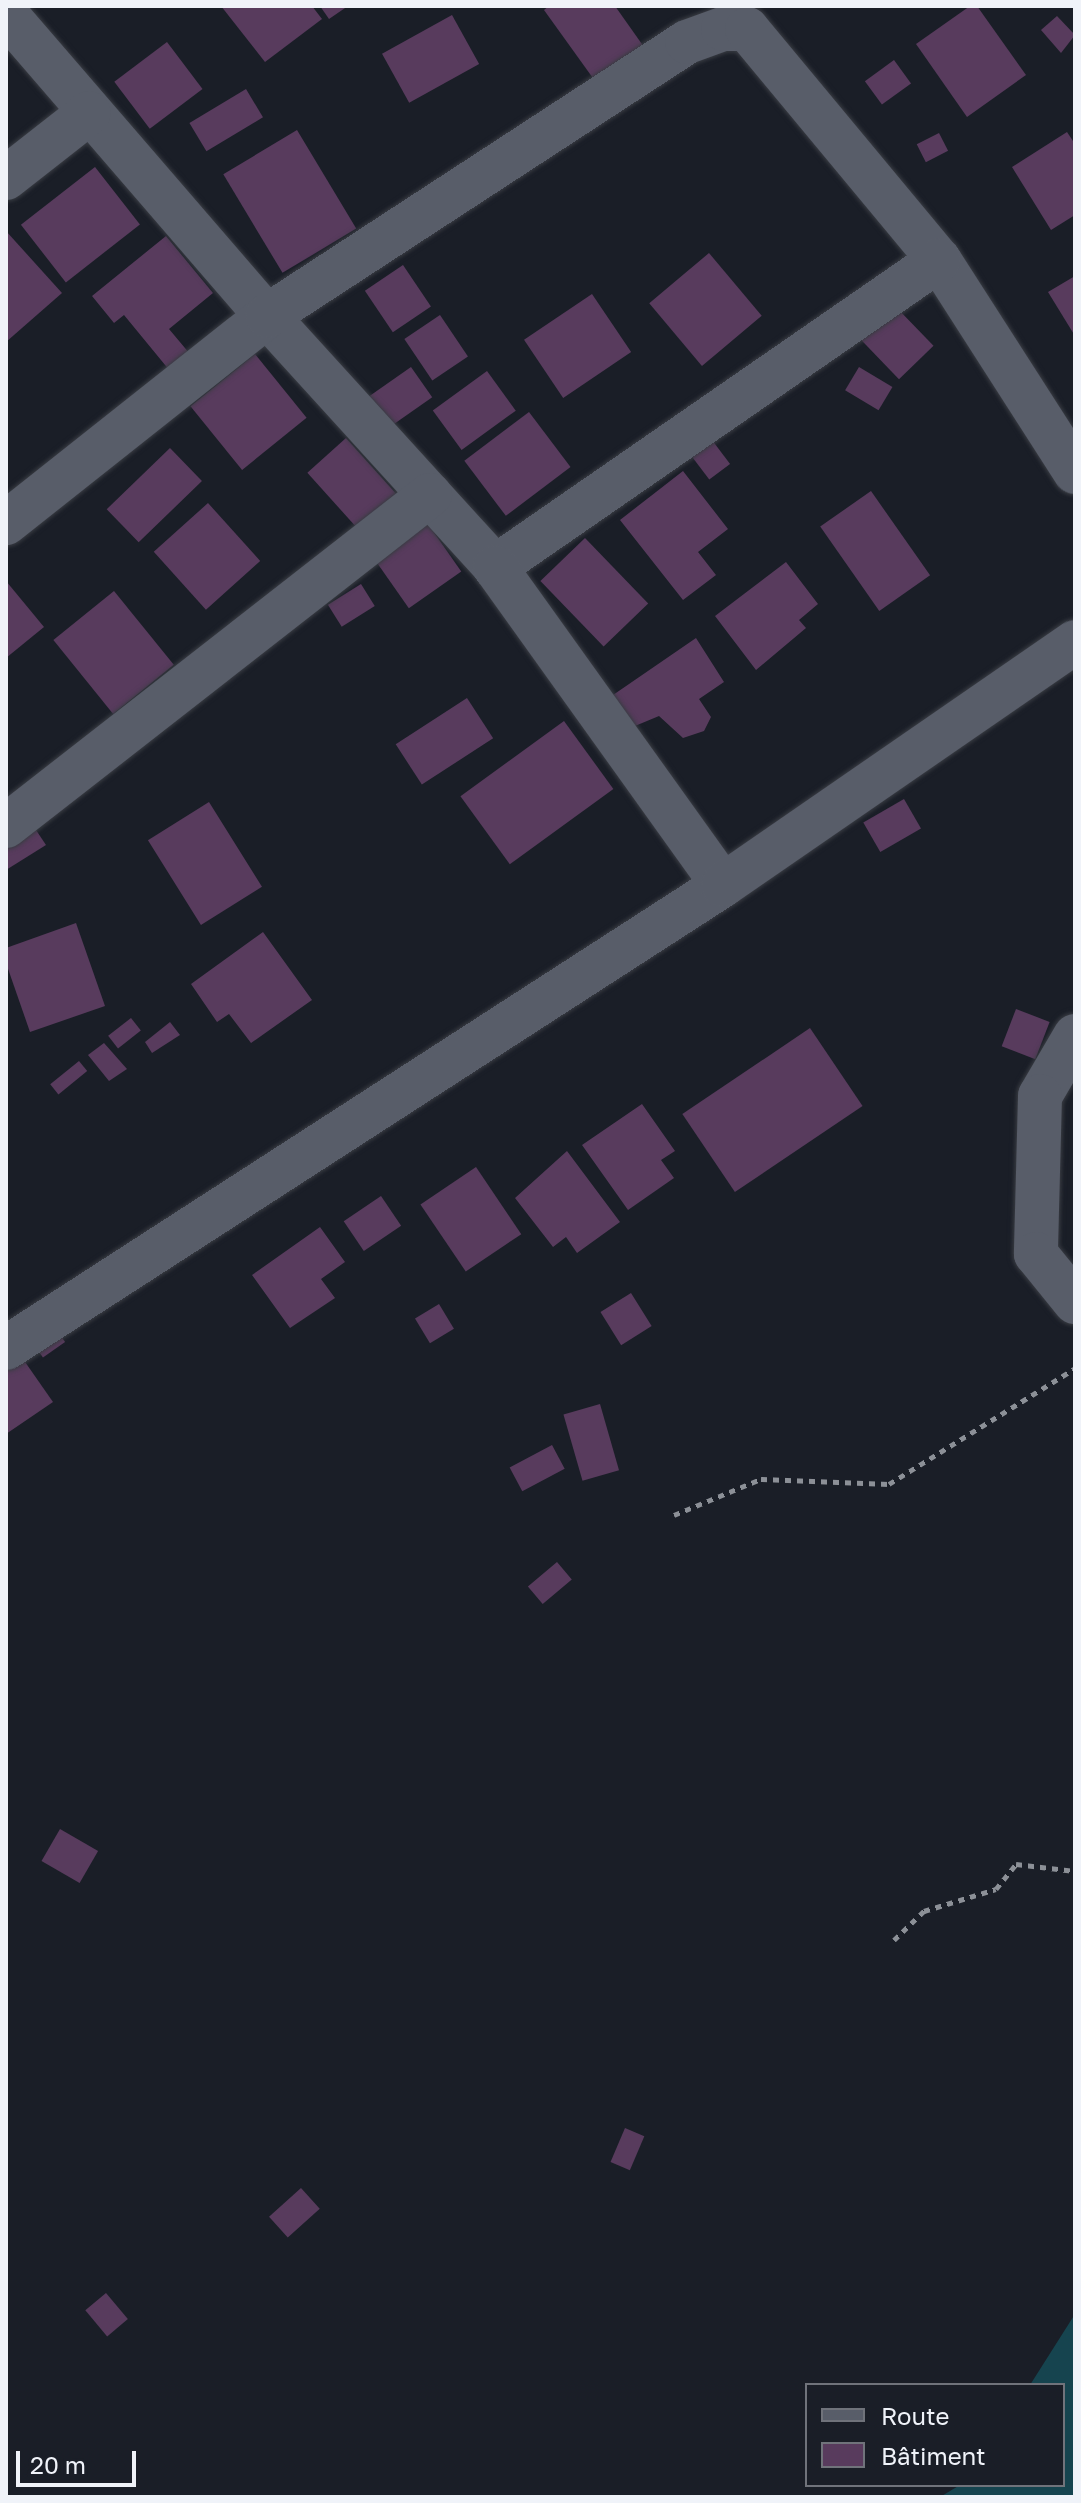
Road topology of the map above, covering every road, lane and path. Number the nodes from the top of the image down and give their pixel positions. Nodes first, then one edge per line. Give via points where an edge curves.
1 (22, 14) edge
2 (89, 113) junction
3 (6, 178) edge
4 (939, 260) junction
5 (267, 316) junction
6 (1075, 472) edge
7 (430, 495) junction
8 (6, 523) edge
9 (495, 567) junction
10 (1075, 642) edge
11 (6, 826) edge
12 (723, 885) junction
13 (1075, 1036) edge
14 (1075, 1302) edge
15 (6, 1348) edge
16 (1075, 1368) edge
17 (674, 1515) dead end
18 (1075, 1871) edge
19 (894, 1940) dead end

1 - 2 street
2 - 3 street
2 - 5 street
4 - 5 street via 747,29 723,29 687,42
4 - 6 street
4 - 9 street
5 - 7 street
5 - 8 street
7 - 9 street
7 - 11 street
9 - 12 street
10 - 12 street
12 - 15 street
13 - 14 street via 1040,1096 1036,1254
16 - 17 path via 889,1484 761,1479
18 - 19 path via 1016,1864 996,1889 924,1911

